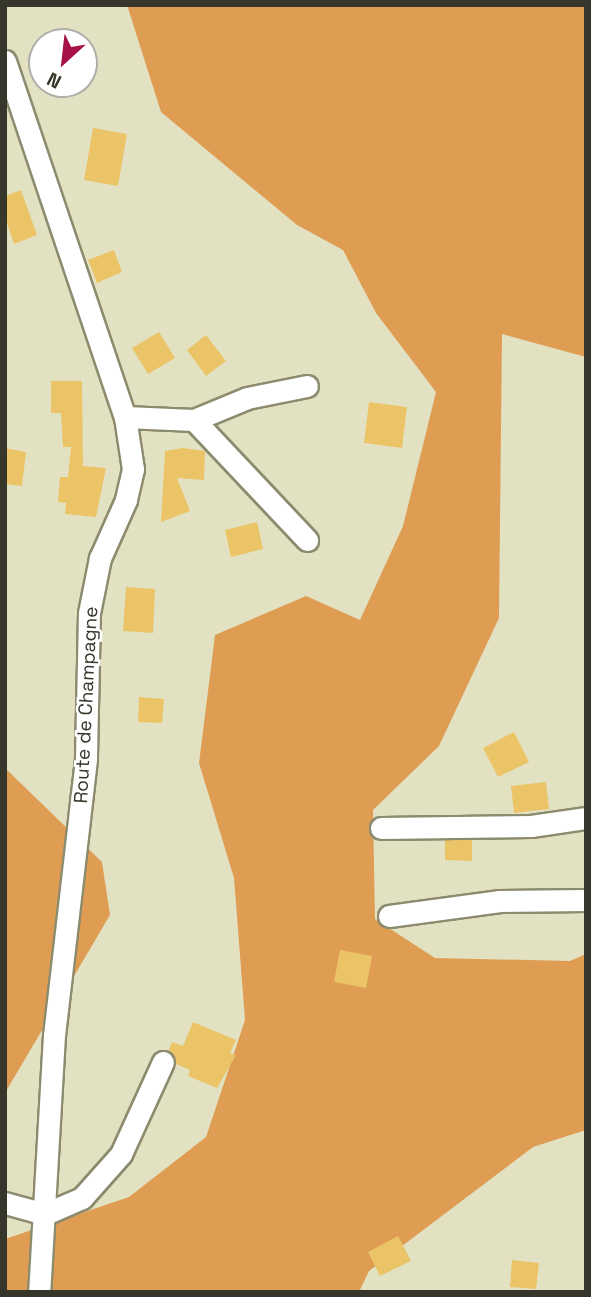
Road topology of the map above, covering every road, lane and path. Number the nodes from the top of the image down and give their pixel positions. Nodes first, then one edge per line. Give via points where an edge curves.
1 (5, 61) edge
2 (307, 386) dead end
3 (125, 417) junction
4 (194, 419) junction
5 (307, 540) dead end
6 (586, 818) edge
7 (381, 828) dead end
8 (586, 900) edge
9 (389, 916) dead end
10 (163, 1062) dead end
11 (5, 1203) edge
12 (45, 1214) junction
13 (39, 1292) edge

1 - 3 street, Route de Champagne
2 - 4 street via 247,398
3 - 4 street
3 - 12 street, Route de Champagne via 133,469 126,500 100,558 89,613 86,759 54,1035
4 - 5 street
6 - 7 street via 531,826
8 - 9 street via 500,901
10 - 12 street via 121,1154 82,1198
11 - 12 street
12 - 13 street, Route de Champagne

